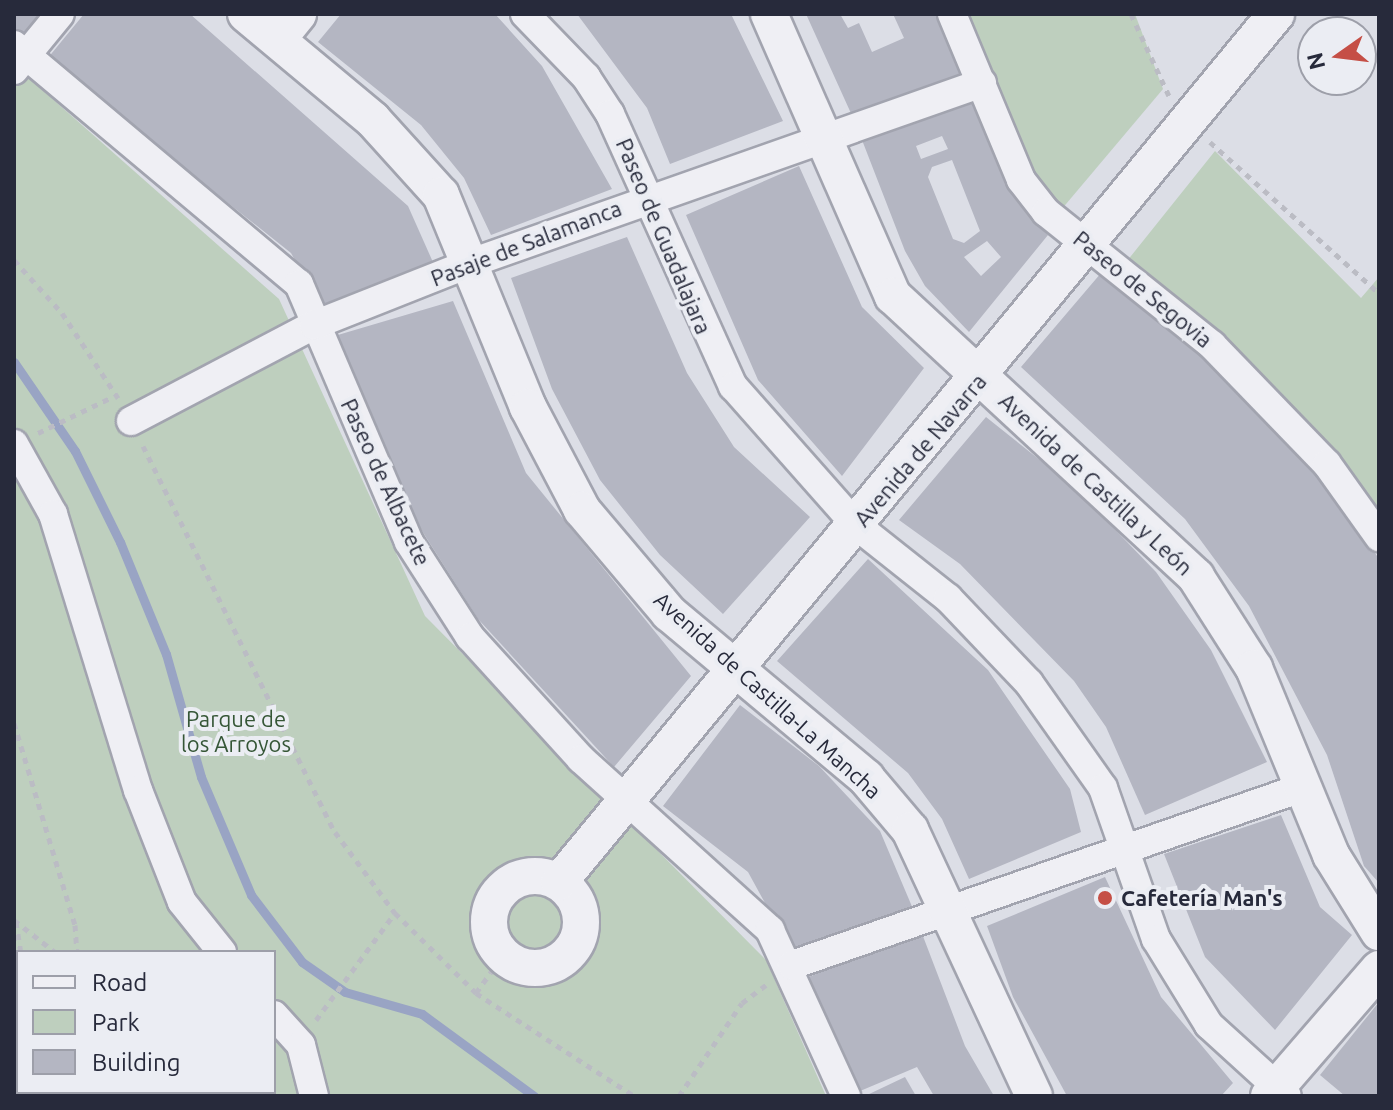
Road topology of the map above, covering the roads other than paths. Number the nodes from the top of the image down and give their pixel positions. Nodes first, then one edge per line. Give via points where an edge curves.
1 (60, 14) edge
2 (246, 14) edge
3 (525, 14) edge
4 (769, 14) edge
5 (952, 14) edge
6 (1276, 14) edge
7 (288, 27) edge
8 (18, 57) edge
9 (982, 83) junction
10 (826, 138) junction
11 (648, 197) junction
12 (1088, 243) junction
13 (468, 264) junction
14 (314, 325) junction
15 (981, 376) junction
16 (131, 421) road end
17 (14, 444) edge
18 (857, 526) junction
19 (1379, 537) edge
20 (738, 665) junction
21 (1304, 787) junction
22 (631, 799) junction
23 (1127, 850) junction
24 (559, 882) junction
25 (952, 911) junction
26 (1379, 932) edge
27 (220, 950) edge
28 (792, 965) junction
29 (1379, 969) edge
30 (276, 1017) edge
31 (1277, 1093) edge
32 (314, 1096) edge
33 (846, 1096) edge
34 (1034, 1096) edge

1 - 8 street
2 - 7 street, Avenida de Castilla-La Mancha
3 - 11 street, Paseo de Guadalajara via 586,77 634,158
4 - 10 street, Avenida de Castilla y León
5 - 9 street, Paseo de Segovia
6 - 12 street, Avenida de Navarra
7 - 13 street, Avenida de Castilla-La Mancha via 441,195
8 - 14 street, Paseo de Albacete via 299,284
9 - 10 street, Pasaje de Salamanca
9 - 12 street, Paseo de Segovia via 1021,180 1046,212
10 - 11 street, Pasaje de Salamanca
10 - 15 street, Avenida de Castilla y León via 893,296
11 - 13 street, Pasaje de Salamanca
11 - 18 street, Paseo de Guadalajara via 733,386
12 - 15 street, Avenida de Navarra
12 - 19 street, Paseo de Segovia via 1212,345 1327,464
13 - 14 street, Pasaje de Salamanca
13 - 20 street, Avenida de Castilla-La Mancha via 528,407 582,510 669,613
14 - 16 street, Pasaje de Salamanca
14 - 22 street, Paseo de Albacete via 409,542 470,637 581,759
15 - 18 street, Avenida de Navarra
15 - 21 street, Avenida de Castilla y León via 1196,577 1254,668
17 - 27 street via 53,514 138,790 182,902
18 - 20 street, Avenida de Navarra
18 - 23 street, Paseo de Guadalajara via 948,598 1029,683 1103,788
20 - 22 street, Avenida de Navarra
20 - 25 street, Avenida de Castilla-La Mancha via 866,778 910,830
21 - 23 street
21 - 26 street, Avenida de Castilla y León via 1352,896
22 - 24 street, Avenida de Navarra
22 - 28 street, Paseo de Albacete via 770,930
23 - 25 street
23 - 31 street, Paseo de Guadalajara via 1156,939 1209,1025
24 - 24 street via 579,905 572,950 531,968 503,955 490,929 494,900 530,875
25 - 28 street
25 - 34 street, Avenida de Castilla-La Mancha via 1010,1057
28 - 33 street, Paseo de Albacete
29 - 31 street
30 - 32 street via 301,1045

